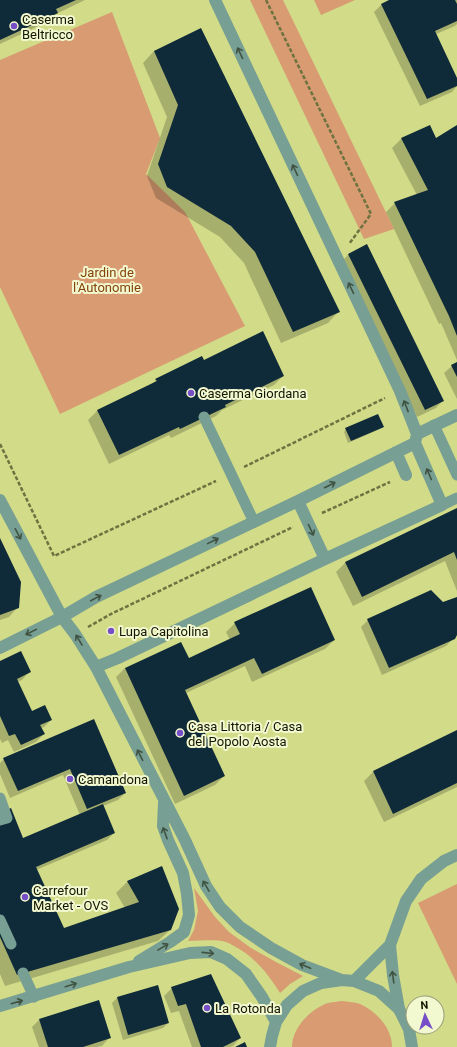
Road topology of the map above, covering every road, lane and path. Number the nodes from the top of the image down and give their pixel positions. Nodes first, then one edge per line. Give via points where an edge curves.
1 (215, 0) edge
2 (266, 0) edge
3 (347, 246) dead end
4 (457, 415) edge
5 (204, 417) dead end
6 (434, 425) junction
7 (416, 438) junction
8 (0, 444) edge
9 (396, 452) junction
10 (406, 475) joint
11 (457, 475) edge
12 (457, 498) edge
13 (0, 500) edge
14 (298, 501) junction
15 (442, 505) junction
16 (307, 521) junction
17 (254, 522) junction
18 (54, 556) dead end
19 (325, 559) junction
20 (62, 617) junction
21 (76, 634) junction
22 (0, 648) edge
23 (96, 668) junction
24 (0, 798) edge
25 (164, 802) junction
26 (0, 820) edge
27 (457, 855) edge
28 (0, 920) edge
29 (11, 944) dead end
30 (390, 945) junction
31 (129, 967) junction
32 (24, 973) dead end
33 (348, 980) junction
34 (34, 997) junction
35 (0, 1006) edge
36 (399, 1009) junction
37 (276, 1022) junction
38 (270, 1047) edge
39 (412, 1047) edge

7 -> 1 street via 396,384
2 - 3 path via 371,214
4 - 6 street
5 - 17 lane
6 - 7 street
6 - 11 lane
7 - 9 street
15 -> 7 street
8 - 18 path
9 - 10 street
14 -> 9 street
10 - 16 path
12 - 15 lane
13 -> 20 street
14 - 16 street
14 - 17 street
15 - 19 street
16 -> 19 street
16 - 21 path via 111,614
20 -> 17 street via 96,597
19 - 23 street
20 - 21 street
20 -> 22 street
23 -> 21 street
25 -> 23 street
24 - 26 lane via 7,818
31 -> 25 street via 184,932 188,915 183,874 163,826
33 -> 25 street via 302,965 271,948 225,912 206,886
27 - 30 street via 444,861 421,879 406,901
28 - 29 lane
30 - 33 street via 376,960
36 -> 30 street
34 -> 31 street
31 -> 37 street via 190,953 211,952 227,959 246,974
32 - 34 lane
33 - 36 street via 379,991
33 - 37 street via 321,983 303,991 287,1005
35 -> 34 street
36 - 39 street via 409,1029
37 - 38 street

